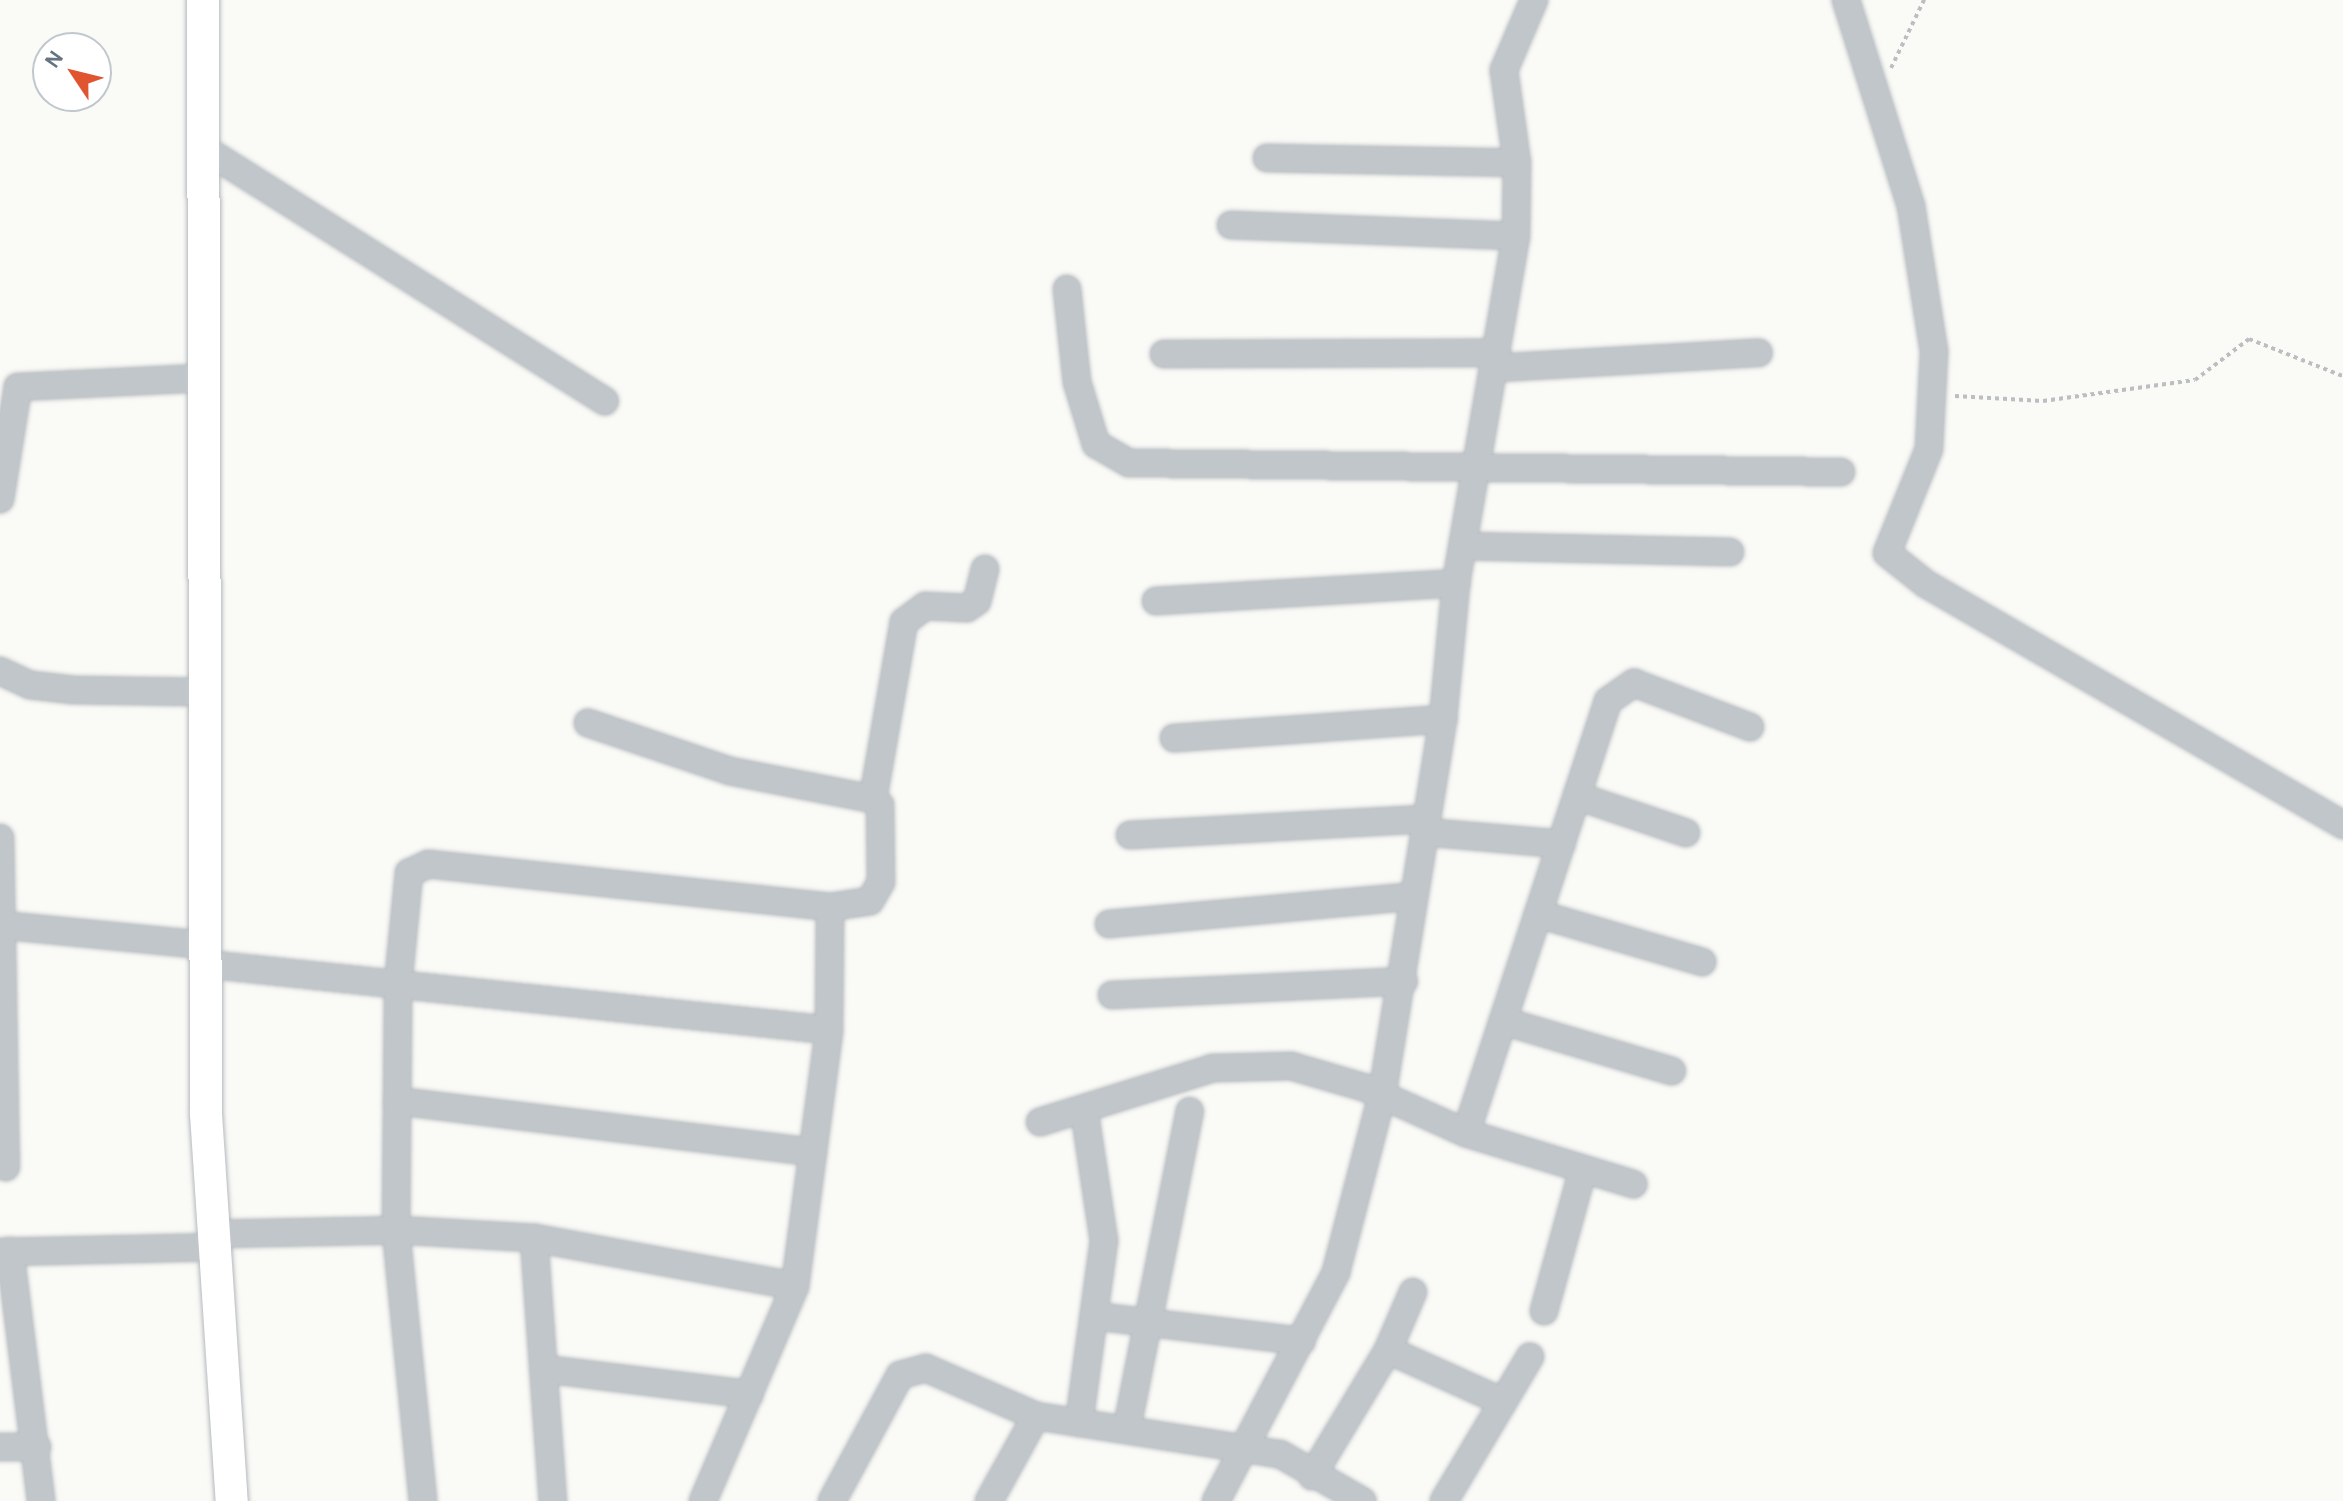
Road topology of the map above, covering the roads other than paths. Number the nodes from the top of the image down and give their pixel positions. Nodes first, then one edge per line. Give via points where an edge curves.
1 (203, 0) edge
2 (1534, 0) edge
3 (1846, 0) edge
4 (201, 147) junction
5 (1267, 158) dead end
6 (1517, 163) junction
7 (1231, 225) dead end
8 (1516, 236) junction
9 (1067, 289) dead end
10 (1759, 353) dead end
11 (1164, 354) dead end
12 (1496, 360) junction
13 (200, 378) junction
14 (605, 401) dead end
15 (1476, 464) junction
16 (1841, 472) dead end
17 (0, 499) edge
18 (1463, 546) junction
19 (1730, 552) dead end
20 (985, 569) dead end
21 (1456, 583) junction
22 (1156, 601) dead end
23 (0, 671) edge
24 (202, 692) junction
25 (1443, 719) junction
26 (588, 723) dead end
27 (1750, 727) dead end
28 (1174, 738) dead end
29 (1577, 796) junction
30 (873, 799) junction
31 (2343, 825) edge
32 (1425, 826) junction
33 (1686, 833) dead end
34 (1130, 835) dead end
35 (0, 838) edge
36 (1561, 844) junction
37 (1414, 896) junction
38 (830, 907) junction
39 (1538, 914) junction
40 (1109, 924) dead end
41 (1, 925) edge
42 (205, 955) junction
43 (1702, 962) dead end
44 (1404, 981) junction
45 (398, 985) junction
46 (1112, 995) dead end
47 (1503, 1021) junction
48 (829, 1030) junction
49 (1672, 1071) dead end
50 (1382, 1096) junction
51 (397, 1101) junction
52 (1084, 1108) junction
53 (1190, 1111) dead end
54 (1040, 1122) dead end
55 (1466, 1133) junction
56 (813, 1152) junction
57 (6, 1167) dead end
58 (1583, 1169) junction
59 (1633, 1184) dead end
60 (396, 1230) junction
61 (534, 1238) junction
62 (213, 1241) junction
63 (5, 1252) edge
64 (795, 1286) junction
65 (1413, 1292) dead end
66 (1544, 1311) dead end
67 (1094, 1316) junction
68 (1148, 1323) junction
69 (1301, 1341) junction
70 (1388, 1350) junction
71 (1530, 1357) dead end
72 (544, 1369) junction
73 (749, 1394) junction
74 (1503, 1402) junction
75 (1036, 1416) junction
76 (1079, 1423) junction
77 (1127, 1428) junction
78 (0, 1447) edge
79 (37, 1447) junction
80 (1243, 1450) junction
81 (1312, 1476) junction
82 (41, 1501) edge
83 (232, 1501) edge
84 (423, 1501) edge
85 (553, 1501) edge
86 (703, 1501) edge
87 (832, 1501) edge
88 (989, 1501) edge
89 (1216, 1501) edge
90 (1362, 1501) edge
91 (1444, 1501) edge

1 - 4 main road
2 - 6 street via 1504,70
3 - 31 street via 1911,206 1934,352 1929,449 1887,553 1894,565
4 - 13 main road
4 - 14 street
5 - 6 street
6 - 8 street
7 - 8 street
8 - 12 street
9 - 15 street via 1077,382 1096,444 1107,455 1129,463
10 - 12 street
11 - 12 street
12 - 15 street
13 - 17 street via 18,387
13 - 24 main road
15 - 16 street
15 - 18 street
18 - 19 street
18 - 21 street
20 - 30 street via 977,601 967,608 925,606 904,622
21 - 22 street
21 - 25 street
23 - 24 street via 30,685 74,690
24 - 42 main road
25 - 28 street
25 - 32 street
26 - 30 street via 730,771
27 - 29 street via 1634,683 1620,686 1608,701
29 - 33 street
29 - 36 street
30 - 38 street via 880,805 878,893
32 - 34 street
32 - 36 street
32 - 37 street
35 - 41 street
36 - 39 street
37 - 40 street
37 - 44 street
38 - 45 street via 419,865 406,881
38 - 48 street
39 - 43 street
39 - 47 street
41 - 42 street
41 - 57 street
42 - 45 street
42 - 62 main road
44 - 46 street
44 - 50 street
45 - 48 street
45 - 51 street
47 - 49 street
47 - 55 street
48 - 56 street
50 - 52 street via 1334,1076 1257,1064 1213,1068
50 - 55 street
50 - 69 street via 1336,1272
51 - 56 street
51 - 60 street
52 - 54 street
52 - 67 street via 1104,1241
53 - 68 street
55 - 58 street
56 - 64 street
58 - 59 street
58 - 66 street
60 - 61 street
60 - 62 street
60 - 84 street
61 - 64 street
61 - 72 street
62 - 63 street
62 - 83 main road
63 - 79 street
64 - 73 street
65 - 70 street
67 - 68 street
67 - 76 street
68 - 69 street
68 - 77 street
69 - 80 street
70 - 74 street
70 - 81 street
71 - 74 street
72 - 73 street
72 - 85 street
73 - 86 street
74 - 91 street
75 - 76 street
75 - 87 street via 941,1369 900,1375
75 - 88 street
76 - 77 street
77 - 80 street
78 - 79 street
79 - 82 street
80 - 81 street via 1280,1454
80 - 89 street
81 - 90 street

